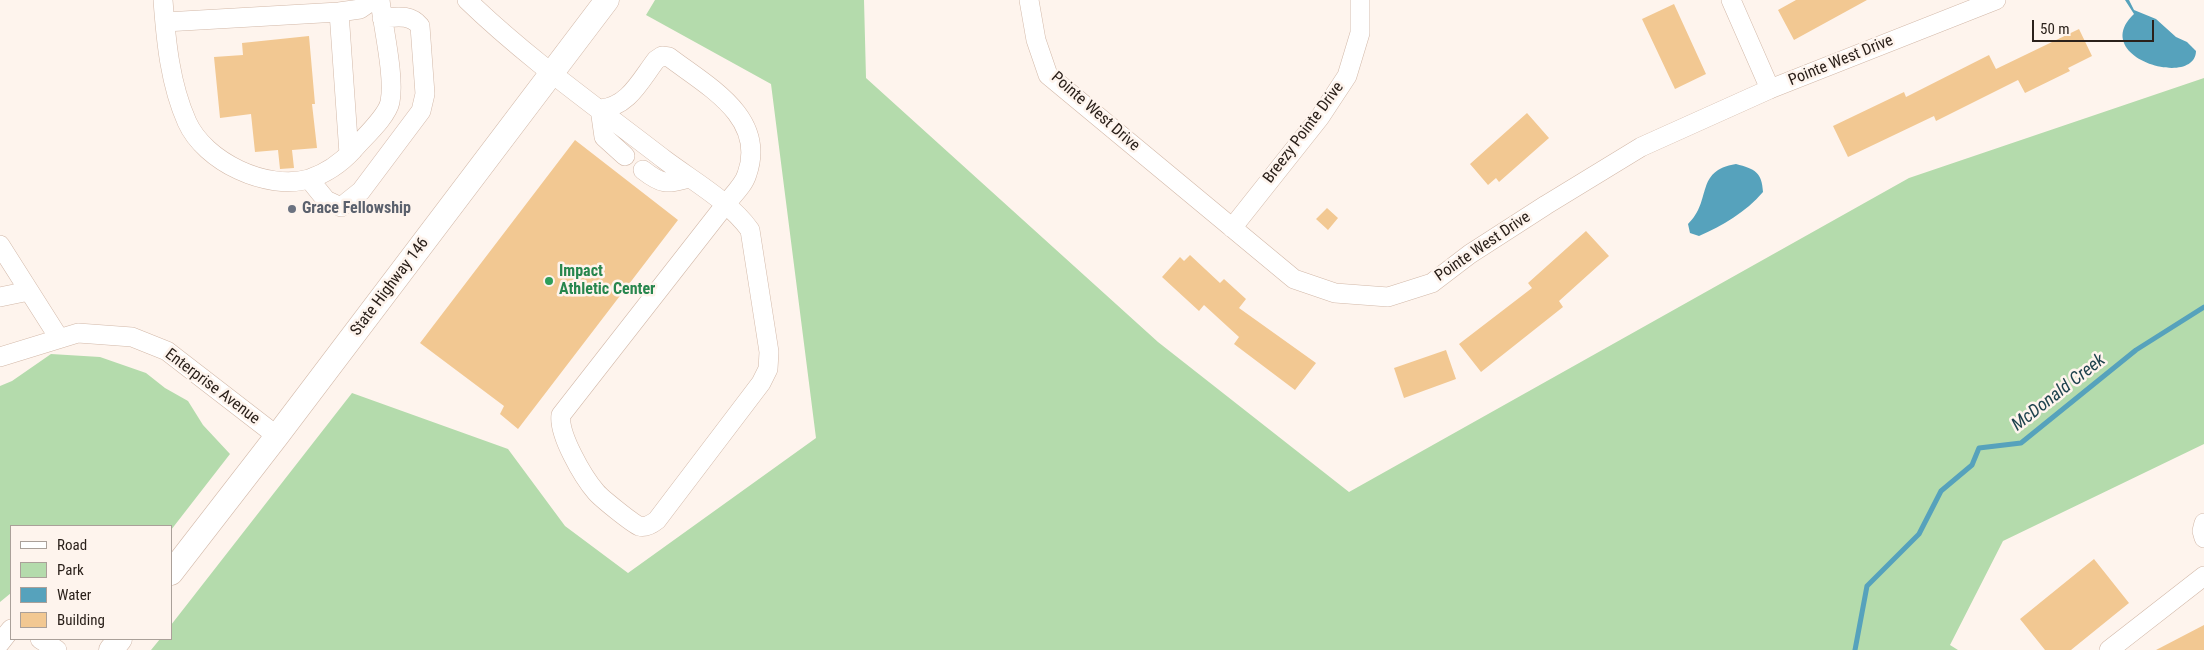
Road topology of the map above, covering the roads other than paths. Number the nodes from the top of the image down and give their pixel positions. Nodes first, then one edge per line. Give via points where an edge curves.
1 (163, 0) edge
2 (373, 0) edge
3 (467, 0) edge
4 (606, 0) edge
5 (1029, 0) edge
6 (1360, 0) edge
7 (1731, 0) edge
8 (1996, 0) edge
9 (381, 9) edge
10 (339, 12) junction
11 (165, 22) junction
12 (550, 73) junction
13 (1770, 89) junction
14 (600, 109) junction
15 (349, 154) junction
16 (625, 156) dead end
17 (643, 170) dead end
18 (689, 178) junction
19 (309, 179) junction
20 (725, 205) junction
21 (1232, 228) junction
22 (1, 250) edge
23 (29, 291) junction
24 (0, 297) edge
25 (59, 338) junction
26 (0, 357) edge
27 (277, 436) junction
28 (2204, 523) edge
29 (2204, 538) edge
30 (172, 572) edge
31 (2204, 576) edge
32 (10, 630) edge
33 (119, 640) edge
34 (0, 642) edge
35 (111, 650) edge
36 (2109, 650) edge

1 - 11 street
2 - 10 street via 360,9
3 - 12 street
4 - 12 main road, State Highway 146
5 - 21 street, Pointe West Drive via 1036,40 1048,75
6 - 21 street, Breezy Pointe Drive via 1360,33 1346,76 1320,117
7 - 13 street
8 - 13 street, Pointe West Drive
9 - 15 street via 391,86 389,104
9 - 19 street via 415,20 420,26 424,94 421,111 361,191 341,207 326,200
10 - 11 street
10 - 15 street
11 - 19 street via 171,75 188,124 206,147 228,166 256,177 282,182
12 - 14 street
12 - 27 main road, State Highway 146
13 - 21 street, Pointe West Drive via 1642,147 1470,254 1432,283 1388,297 1335,293 1294,279
14 - 16 street via 604,137
14 - 18 street
14 - 20 street via 624,102 656,60 662,56 669,57 734,107 748,130 752,153 747,176
15 - 19 street via 334,168
17 - 18 street via 658,182 671,183
18 - 20 street
20 - 20 street via 741,217 754,243 769,352 768,369 761,383 657,520 649,526 640,526 596,493 579,468 559,425 561,416
22 - 23 street
23 - 24 street
23 - 25 street
25 - 26 street, Enterprise Avenue
25 - 27 street, Enterprise Avenue via 78,332 132,337 167,351
27 - 30 main road, State Highway 146
28 - 29 street
31 - 36 street
32 - 34 street
33 - 35 main road

